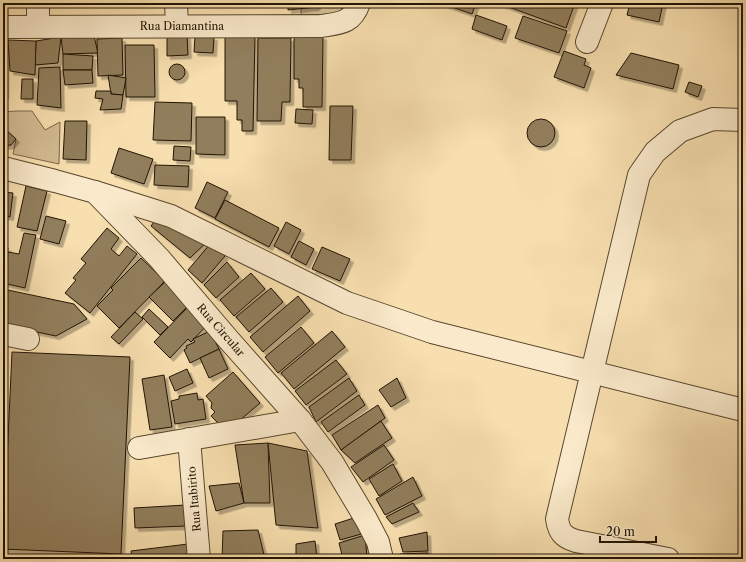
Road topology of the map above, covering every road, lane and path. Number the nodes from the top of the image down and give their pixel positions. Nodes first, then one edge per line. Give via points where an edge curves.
1 (38, 3) edge
2 (176, 3) edge
3 (602, 3) edge
4 (358, 7) edge
5 (38, 26) junction
6 (176, 26) junction
7 (3, 27) edge
8 (587, 42) dead end
9 (743, 120) edge
10 (3, 168) edge
11 (95, 192) junction
12 (3, 334) edge
13 (28, 339) dead end
14 (591, 372) junction
15 (743, 410) edge
16 (300, 420) junction
17 (189, 439) junction
18 (139, 448) dead end
19 (199, 559) edge
20 (382, 559) edge
21 (668, 559) edge

1 - 5 street
2 - 6 street
3 - 8 street
4 - 6 street, Rua Diamantina via 349,19 321,26
5 - 6 street, Rua Diamantina
5 - 7 street, Rua Diamantina
9 - 14 street via 713,119 680,131 655,152 639,175
10 - 11 street
11 - 14 street via 171,216 347,303 432,332
11 - 16 street, Rua Circular via 159,258
12 - 13 street
14 - 15 street
14 - 21 street via 557,519 558,528 567,538 576,541
16 - 17 street
16 - 20 street, Rua Circular via 332,462 366,519 378,542
17 - 18 street
17 - 19 street, Rua Itabirito

